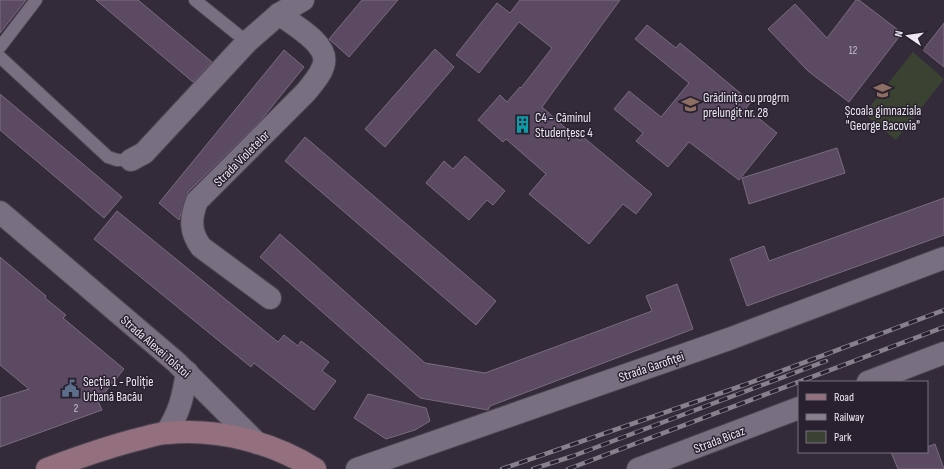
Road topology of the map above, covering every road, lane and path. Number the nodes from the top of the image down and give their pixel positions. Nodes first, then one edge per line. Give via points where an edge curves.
1 (36, 0) edge
2 (195, 0) edge
3 (303, 0) edge
4 (279, 14) junction
5 (247, 42) junction
6 (0, 47) edge
7 (0, 57) edge
8 (131, 160) joint
9 (0, 212) edge
10 (944, 258) edge
11 (270, 298) dead end
12 (944, 353) edge
13 (187, 372) junction
14 (871, 381) edge
15 (798, 408) edge
16 (166, 433) junction
17 (257, 443) junction
18 (47, 469) edge
19 (315, 469) edge
20 (357, 469) edge
21 (638, 469) edge

1 - 6 lane
2 - 5 lane
3 - 4 street
4 - 5 street
4 - 11 street, Strada Violetelor via 316,41 325,61 320,75 197,201 191,226 194,238 201,247
5 - 8 street via 144,153
7 - 8 lane via 108,157
9 - 13 street, Strada Alexei Tolstoi
10 - 20 street, Strada Garofiței via 721,341
12 - 14 street
13 - 16 street via 177,418
13 - 17 street, Strada Alexei Tolstoi
15 - 21 street, Strada Bicaz
16 - 17 main road via 221,434
16 - 18 main road via 113,445
17 - 19 main road, Strada Alexei Tolstoi via 294,456

